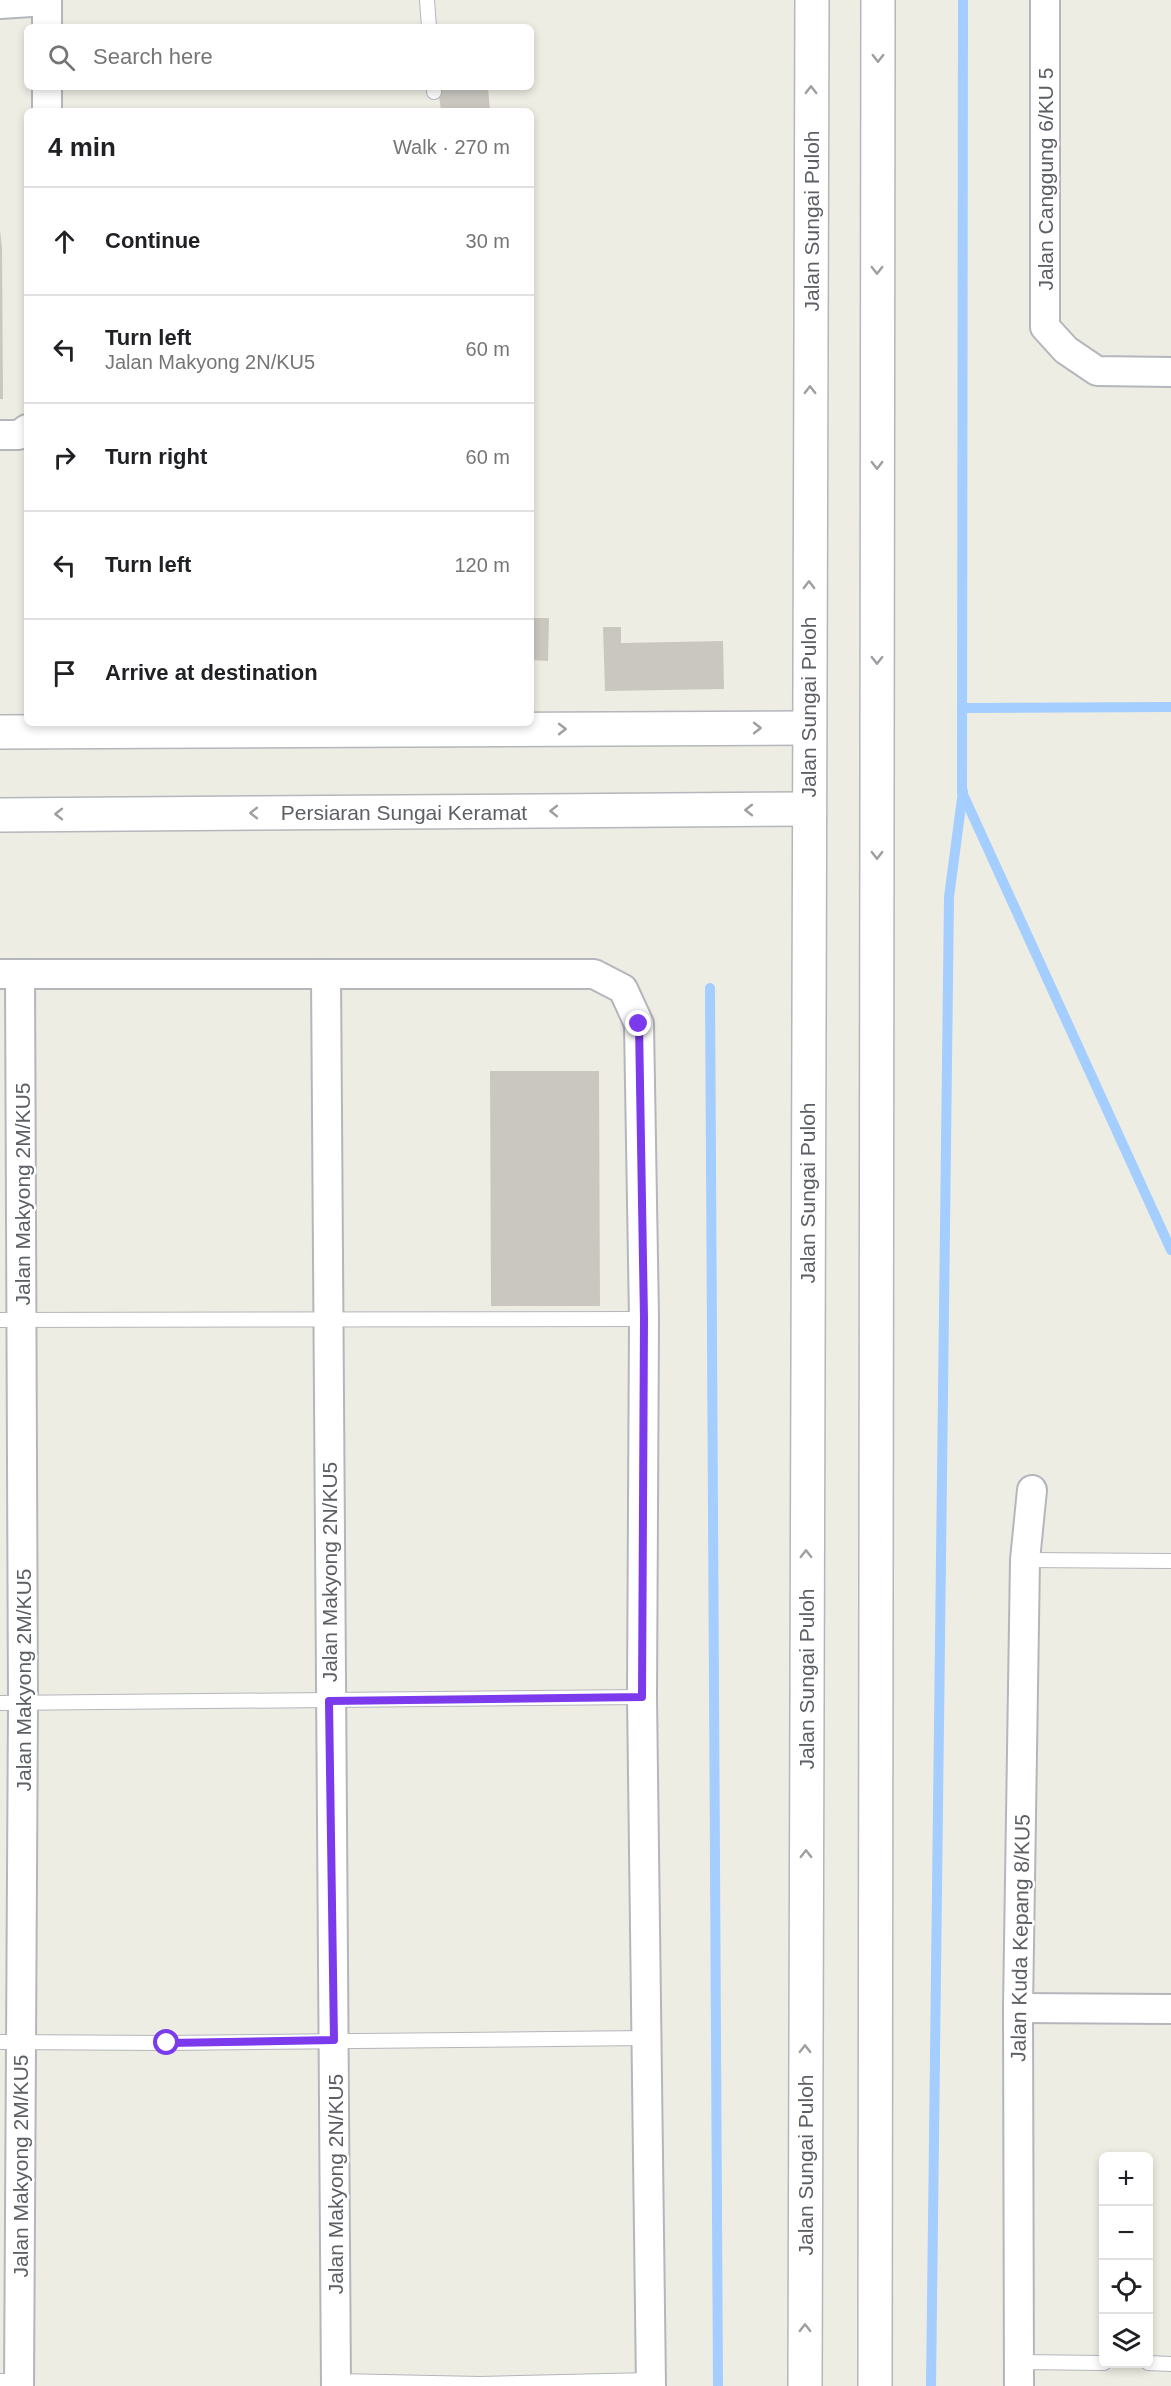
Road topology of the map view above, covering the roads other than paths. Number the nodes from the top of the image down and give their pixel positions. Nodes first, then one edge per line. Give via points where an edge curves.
1 (427, 0) edge
2 (812, 0) edge
3 (878, 0) edge
4 (1045, 0) edge
5 (0, 4) edge
6 (47, 9) edge
7 (429, 24) edge
8 (47, 90) edge
9 (47, 108) edge
10 (1171, 372) edge
11 (24, 431) edge
12 (0, 435) edge
13 (808, 728) junction
14 (0, 732) edge
15 (808, 809) junction
16 (0, 814) edge
17 (10, 974) edge
18 (326, 974) junction
19 (644, 1319) junction
20 (11, 1320) edge
21 (329, 1320) junction
22 (1032, 1490) dead end
23 (1025, 1560) junction
24 (1171, 1561) edge
25 (642, 1697) junction
26 (329, 1701) junction
27 (12, 1704) edge
28 (1018, 2008) junction
29 (1171, 2009) edge
30 (646, 2038) junction
31 (334, 2040) junction
32 (10, 2042) edge
33 (1099, 2364) edge
34 (1153, 2364) edge
35 (1171, 2364) edge
36 (1019, 2374) edge
37 (12, 2383) edge
38 (651, 2383) edge
39 (336, 2384) edge
40 (805, 2386) edge
41 (875, 2386) edge

1 - 7 lane
13 -> 2 street, Jalan Sungai Puloh
3 -> 41 street
4 - 10 street, Jalan Canggung 6/KU 5 via 1045,327 1066,350 1097,371
5 - 6 street
8 - 9 street
11 - 12 street
14 -> 13 street
13 - 15 street, Jalan Sungai Puloh
15 -> 16 street, Persiaran Sungai Keramat
40 -> 15 street, Jalan Sungai Puloh
17 - 18 street
17 - 20 street, Jalan Makyong 2M/KU5
18 - 19 street via 594,974 622,989 639,1024
18 - 21 street, Jalan Makyong 2N/KU5
19 - 21 lane
19 - 25 street
20 - 21 lane
20 - 27 street, Jalan Makyong 2M/KU5
21 - 26 street, Jalan Makyong 2N/KU5
22 - 23 street, Jalan Kuda Kepang 8/KU5
23 - 24 lane
23 - 28 street, Jalan Kuda Kepang 8/KU5
25 - 26 lane
25 - 30 street
26 - 27 lane
26 - 31 street, Jalan Makyong 2N/KU5
27 - 32 street, Jalan Makyong 2M/KU5
28 - 29 street
28 - 36 street, Jalan Kuda Kepang 8/KU5
30 - 31 lane
30 - 38 street
31 - 32 lane
31 - 39 street, Jalan Makyong 2N/KU5
32 - 37 street, Jalan Makyong 2M/KU5
33 - 36 lane
34 - 35 lane
38 - 39 lane

